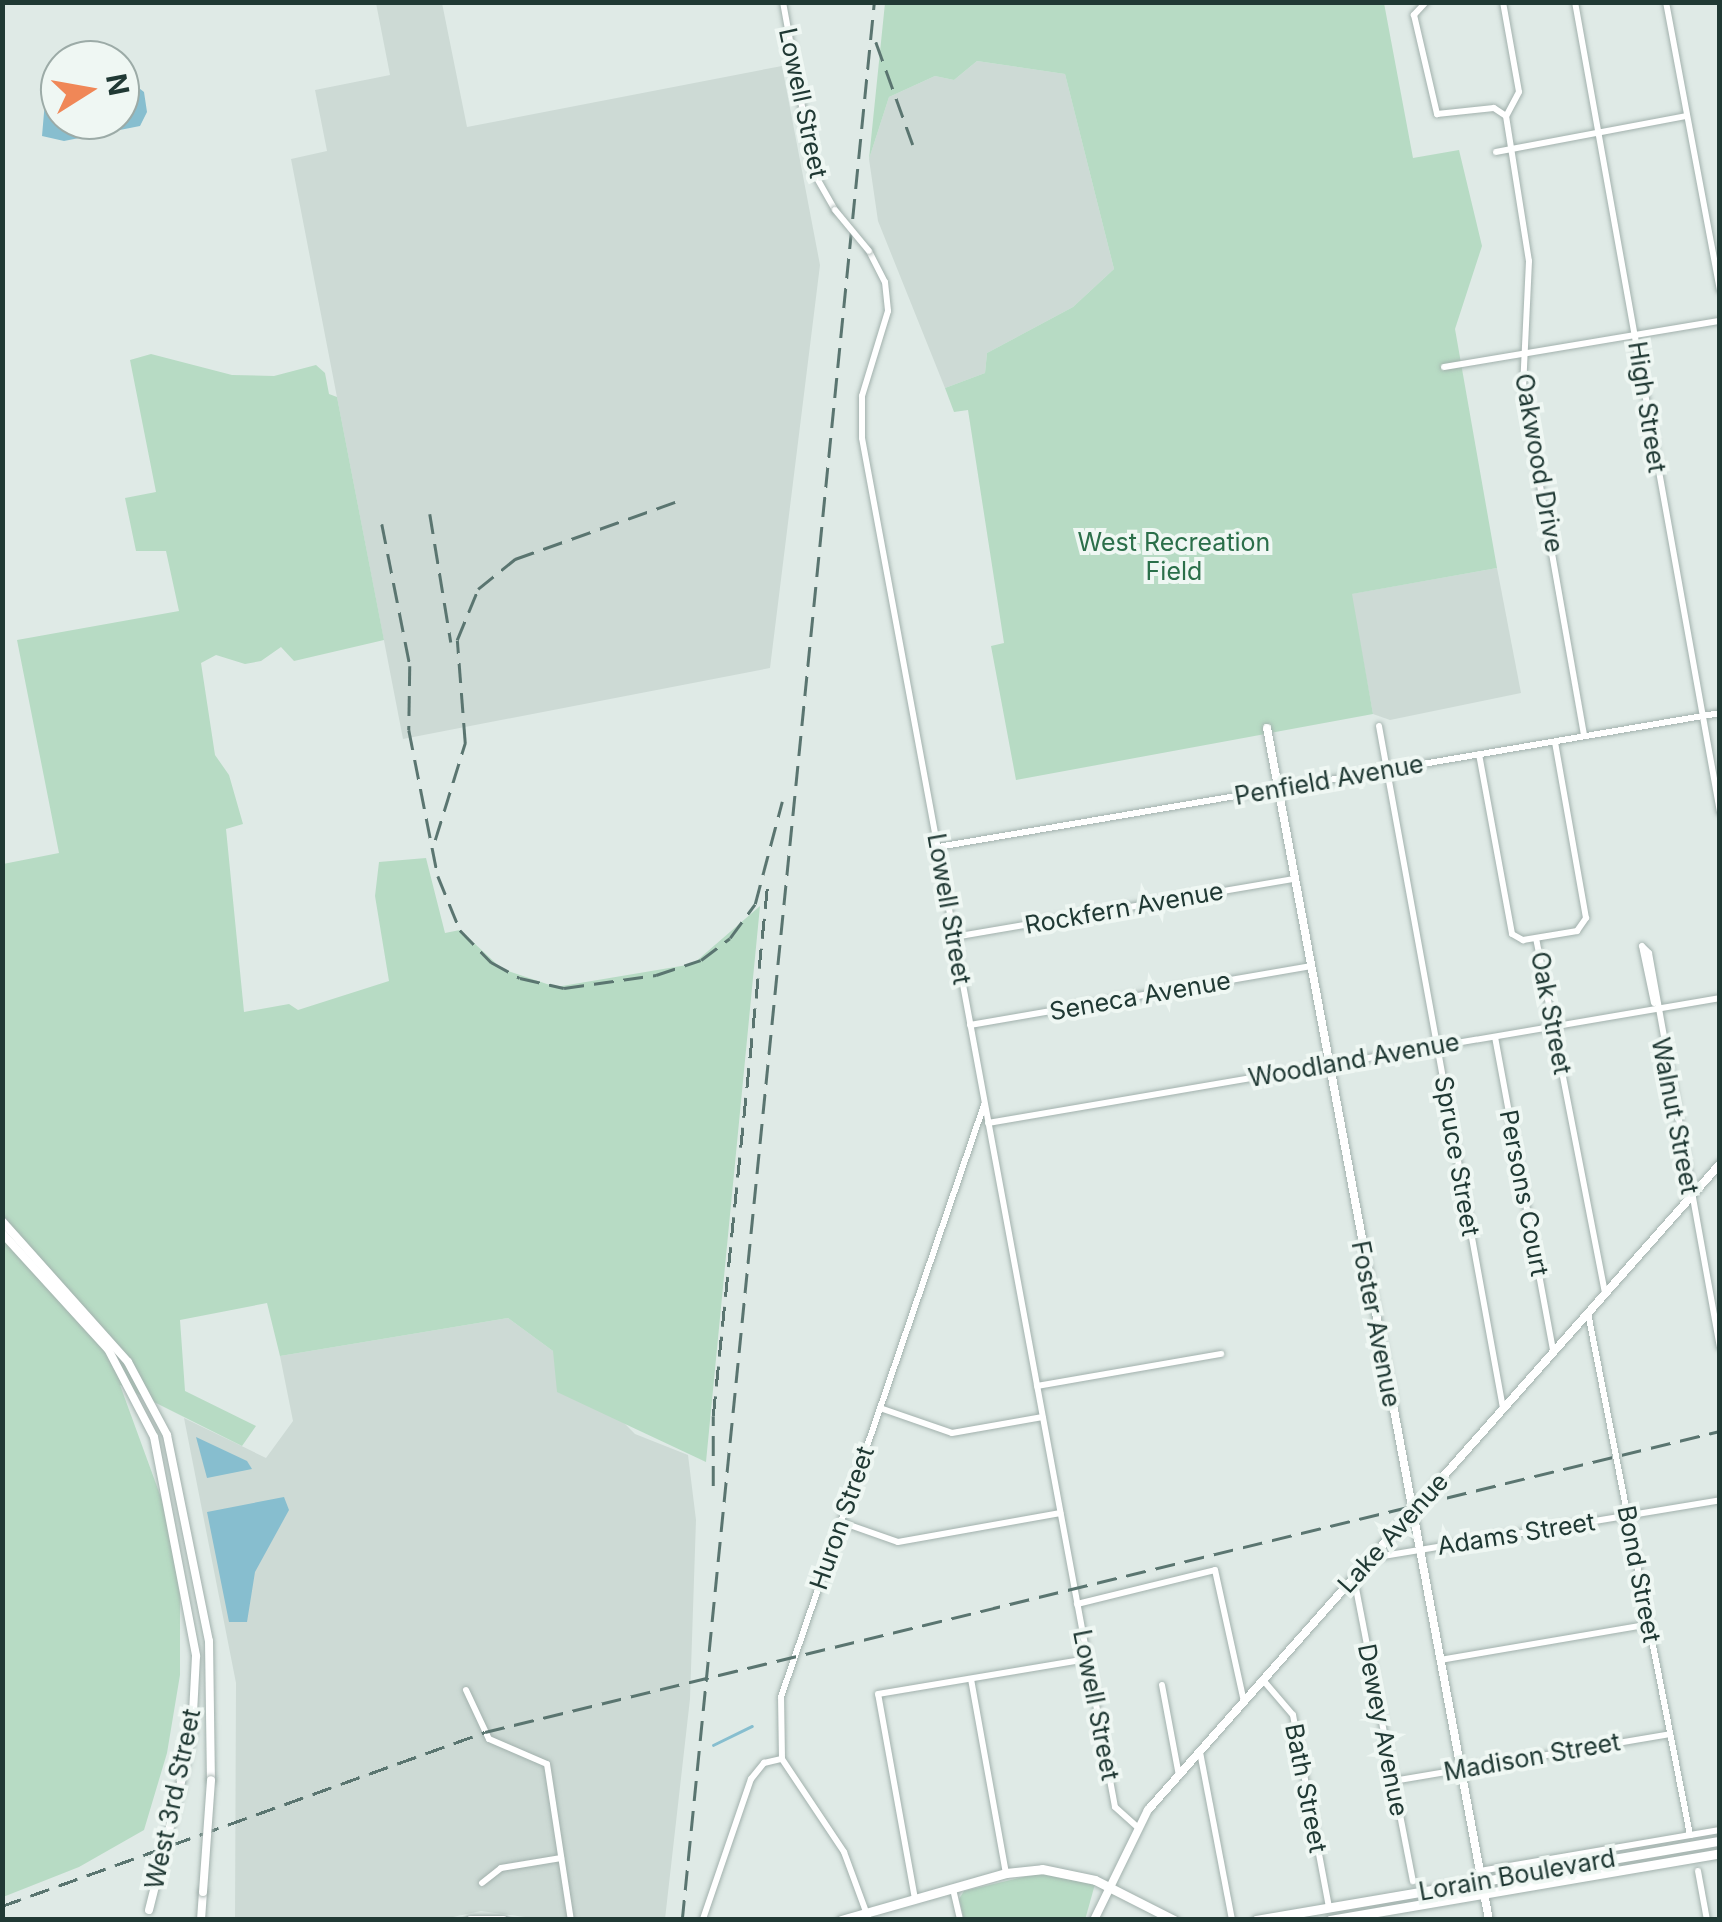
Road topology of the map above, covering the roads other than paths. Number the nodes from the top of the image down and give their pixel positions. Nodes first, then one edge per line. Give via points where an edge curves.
1 (783, 2) edge
2 (1426, 2) edge
3 (1503, 2) edge
4 (1575, 2) edge
5 (1666, 2) edge
6 (1506, 116) junction
7 (1688, 116) junction
8 (1598, 133) junction
9 (1511, 149) junction
10 (1496, 152) dead end
11 (1720, 290) edge
12 (1720, 321) edge
13 (1636, 335) junction
14 (1520, 354) junction
15 (1444, 367) dead end
16 (1720, 713) edge
17 (1701, 716) junction
18 (1379, 726) dead end
19 (1266, 728) dead end
20 (1584, 736) junction
21 (1554, 742) junction
22 (1479, 754) junction
23 (1387, 770) junction
24 (1278, 789) junction
25 (1720, 812) edge
26 (938, 847) junction
27 (1294, 878) junction
28 (954, 937) junction
29 (1536, 938) junction
30 (1310, 966) junction
31 (1720, 998) edge
32 (1654, 1006) junction
33 (970, 1024) junction
34 (1553, 1026) junction
35 (1495, 1036) junction
36 (1437, 1046) junction
37 (1328, 1065) junction
38 (985, 1104) junction
39 (988, 1123) junction
40 (1720, 1164) edge
41 (1690, 1197) junction
42 (2, 1221) edge
43 (2, 1233) edge
44 (1605, 1293) junction
45 (1588, 1313) junction
46 (1720, 1347) edge
47 (1553, 1350) junction
48 (1221, 1354) dead end
49 (1037, 1386) junction
50 (880, 1408) junction
51 (1503, 1409) junction
52 (1043, 1416) junction
53 (1720, 1500) edge
54 (1060, 1513) junction
55 (1411, 1513) junction
56 (1628, 1515) junction
57 (840, 1522) junction
58 (1418, 1550) junction
59 (1371, 1558) junction
60 (1354, 1578) junction
61 (1077, 1604) junction
62 (1650, 1624) junction
63 (1087, 1659) junction
64 (1439, 1660) junction
65 (970, 1678) junction
66 (1263, 1680) junction
67 (1162, 1684) dead end
68 (466, 1690) dead end
69 (1244, 1702) junction
70 (1670, 1734) junction
71 (1200, 1752) junction
72 (782, 1759) junction
73 (1460, 1769) junction
74 (1179, 1776) junction
75 (1393, 1780) junction
76 (1136, 1827) junction
77 (1720, 1830) edge
78 (1690, 1836) junction
79 (1720, 1841) edge
80 (1720, 1853) edge
81 (561, 1858) junction
82 (1698, 1871) dead end
83 (1006, 1873) junction
84 (1481, 1876) junction
85 (1412, 1882) dead end
86 (482, 1883) dead end
87 (1108, 1886) junction
88 (952, 1889) junction
89 (1484, 1893) junction
90 (915, 1899) junction
91 (1329, 1907) junction
92 (148, 1915) edge
93 (868, 1916) edge
94 (703, 1919) edge
95 (1331, 1919) edge
96 (202, 1920) edge
97 (470, 1920) edge
98 (503, 1920) edge
99 (571, 1920) edge
100 (841, 1920) edge
101 (960, 1920) edge
102 (1094, 1920) edge
103 (1174, 1920) edge
104 (1232, 1920) edge
105 (1256, 1920) edge
106 (1489, 1920) edge
107 (1707, 1920) edge

1 - 26 street, Lowell Street, bridge via 814,173 885,282 888,311 864,386 861,427
2 - 6 street via 1414,15 1437,114 1494,108
3 - 6 street, Oakwood Drive via 1519,92
4 - 8 street, High Street
5 - 7 street
6 - 9 street, Oakwood Drive
7 - 8 street
7 - 11 street
8 - 9 street
8 - 13 street, High Street
9 - 10 street
9 - 14 street, Oakwood Drive via 1530,260
12 - 13 street
13 - 14 street
13 - 17 street, High Street
14 - 15 street
14 - 20 street, Oakwood Drive
16 - 17 street, Penfield Avenue
17 - 20 street, Penfield Avenue
17 - 25 street, High Street
18 - 23 street, Spruce Street
19 - 24 street, Foster Avenue
20 - 21 street, Penfield Avenue
21 - 22 street, Penfield Avenue
21 - 29 street via 1586,918 1576,932
22 - 23 street, Penfield Avenue
22 - 29 street, Oak Street via 1510,930 1518,940
23 - 24 street, Penfield Avenue
23 - 36 street, Spruce Street
24 - 26 street, Penfield Avenue
24 - 27 street, Foster Avenue
26 - 28 street, Lowell Street
27 - 28 street, Rockfern Avenue
27 - 30 street, Foster Avenue
28 - 33 street, Lowell Street
29 - 34 street, Oak Street
30 - 33 street, Seneca Avenue
30 - 37 street, Foster Avenue
31 - 32 street, Woodland Avenue
32 - 32 street, Walnut Street via 1649,953 1642,946 1642,967
32 - 34 street, Woodland Avenue
32 - 41 street, Walnut Street
33 - 38 street, Lowell Street
34 - 35 street, Woodland Avenue
34 - 44 street, Oak Street
35 - 36 street, Woodland Avenue
35 - 47 street, Persons Court
36 - 37 street, Woodland Avenue
36 - 51 street, Spruce Street
37 - 39 street, Woodland Avenue
37 - 55 street, Foster Avenue
38 - 39 street, Lowell Street
38 - 50 street, Huron Street
39 - 49 street, Lowell Street
40 - 41 street, Lake Avenue
41 - 44 street, Lake Avenue
41 - 46 street, Walnut Street
42 - 96 street, bridge via 105,1334 148,1392 167,1435 214,1682
43 - 92 street, West 3rd Street, bridge via 122,1370 154,1437 170,1501 196,1656 192,1733
44 - 45 street, Lake Avenue
45 - 47 street, Lake Avenue
45 - 56 street, Bond Street
47 - 51 street, Lake Avenue
48 - 49 street
49 - 52 street, Lowell Street
50 - 52 street via 952,1433
50 - 57 street, Huron Street
51 - 55 street, Lake Avenue
52 - 54 street, Lowell Street
53 - 56 street, Adams Street
54 - 57 street via 898,1542
54 - 61 street, Lowell Street
55 - 58 street, Foster Avenue
55 - 59 street, Lake Avenue
56 - 58 street, Adams Street
56 - 62 street, Bond Street
57 - 72 street, Huron Street via 780,1697
58 - 59 street, Adams Street
58 - 64 street, Foster Avenue
59 - 60 street, Lake Avenue
60 - 66 street, Lake Avenue
60 - 75 street, Dewey Avenue
61 - 63 street, Lowell Street
61 - 69 street via 1215,1570
62 - 64 street
62 - 70 street, Bond Street
63 - 65 street
63 - 76 street, Lowell Street via 1115,1807
64 - 73 street, Foster Avenue
65 - 83 street
65 - 90 street via 878,1694
66 - 69 street, Lake Avenue
66 - 91 street, Bath Street via 1293,1715
67 - 74 street
68 - 81 street via 489,1739 548,1764
69 - 71 street, Lake Avenue
70 - 73 street, Madison Street
70 - 78 street, Bond Street
71 - 74 street, Lake Avenue
71 - 104 street
72 - 93 street via 844,1852
72 - 94 street via 764,1763 751,1779
73 - 75 street, Madison Street
73 - 84 street, Foster Avenue
74 - 76 street, Lake Avenue
75 - 85 street, Dewey Avenue
76 - 87 street, Lake Avenue
77 - 78 street, Lorain Boulevard
78 - 84 street, Lorain Boulevard
79 - 84 main road, Lorain Boulevard
80 - 89 main road, Lorain Boulevard
81 - 86 street via 501,1868
81 - 99 street
82 - 107 street
83 - 87 main road via 1065,1871
83 - 88 main road
84 - 89 street, Foster Avenue
84 - 91 main road, Lorain Boulevard
87 - 102 street, Lake Avenue
87 - 103 main road
88 - 90 main road
88 - 101 street
89 - 95 main road, Lorain Boulevard
89 - 106 street, Foster Avenue
90 - 93 main road
91 - 105 main road, Lorain Boulevard
93 - 100 main road
97 - 98 main road

